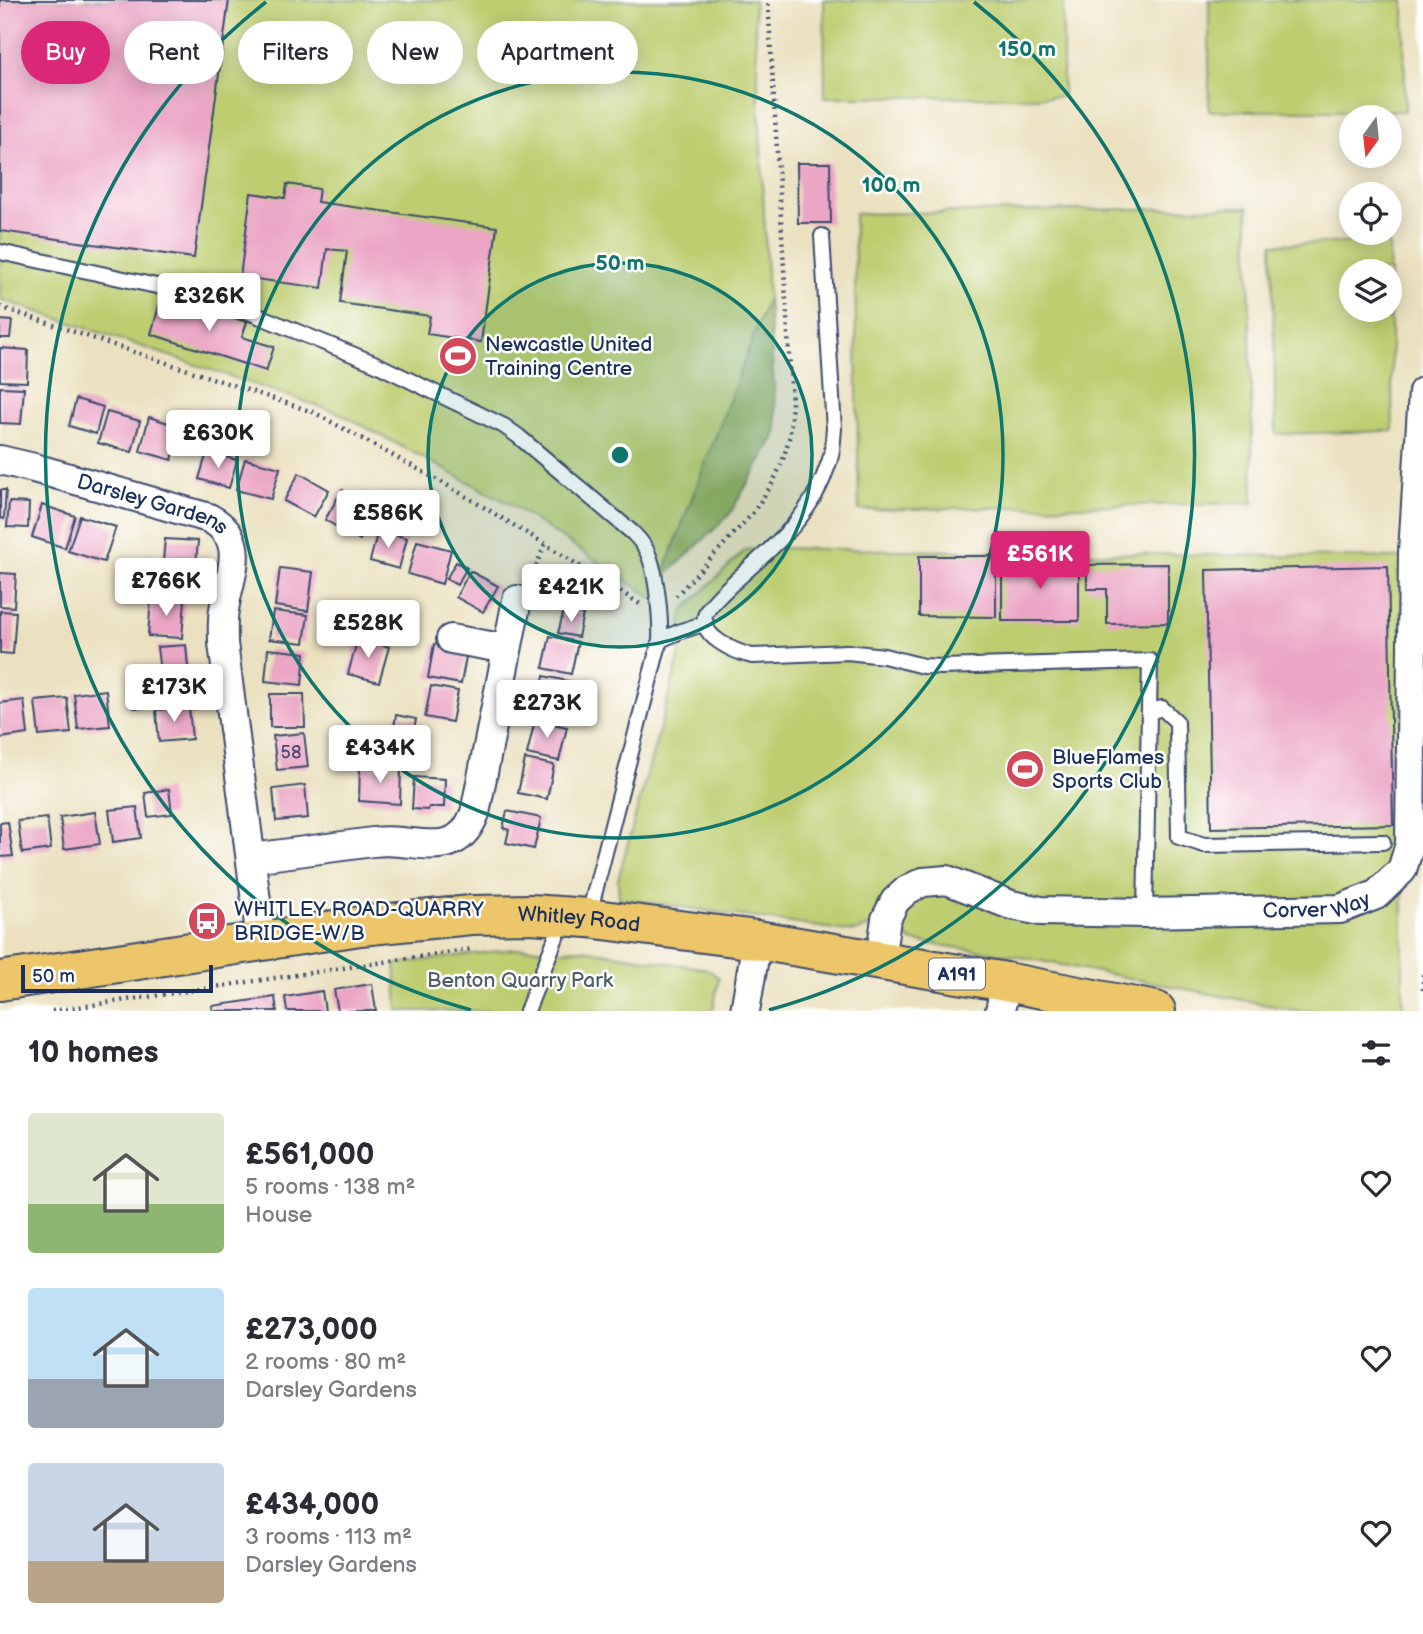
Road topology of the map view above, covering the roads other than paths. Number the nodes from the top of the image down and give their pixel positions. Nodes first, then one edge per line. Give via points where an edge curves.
1 (822, 236) dead end
2 (0, 253) edge
3 (1423, 391) edge
4 (0, 460) edge
5 (517, 600) road end
6 (706, 623) junction
7 (451, 639) dead end
8 (660, 640) junction
9 (507, 649) junction
10 (1149, 712) junction
11 (1383, 842) dead end
12 (252, 858) junction
13 (1145, 913) junction
14 (576, 917) junction
15 (261, 940) junction
16 (757, 940) junction
17 (880, 960) junction
18 (0, 981) edge
19 (1003, 997) edge
20 (527, 1011) edge
21 (745, 1011) edge
22 (1156, 1011) edge

1 - 6 lane via 834,429 831,458 806,510 728,587 705,614
2 - 8 lane via 202,293 374,363 504,426 643,544 650,557
3 - 13 street, Corver Way via 1413,552 1410,844 1402,870 1376,895 1340,909
4 - 12 street, Darsley Gardens via 209,518 226,529 233,549 223,643
5 - 9 street
6 - 8 lane
6 - 10 lane via 717,641 752,656 847,652 941,667 1150,662
7 - 9 street
8 - 14 lane
9 - 12 street via 475,813 458,838 436,846 388,841
10 - 11 lane via 1162,708 1177,722 1179,837 1204,845
10 - 13 lane
12 - 15 street, Darsley Gardens
13 - 17 street, Corver Way via 1041,911 1011,905 947,880 923,882 895,901 886,919
14 - 15 main road, Whitley Road / A191 via 471,915
14 - 16 main road, Whitley Road / A191
14 - 20 lane
15 - 18 main road, Whitley Road / A191
16 - 17 main road, Whitley Road / A191
16 - 21 street
17 - 19 main road, Whitley Road / A191
19 - 22 main road, Whitley Road / A191

